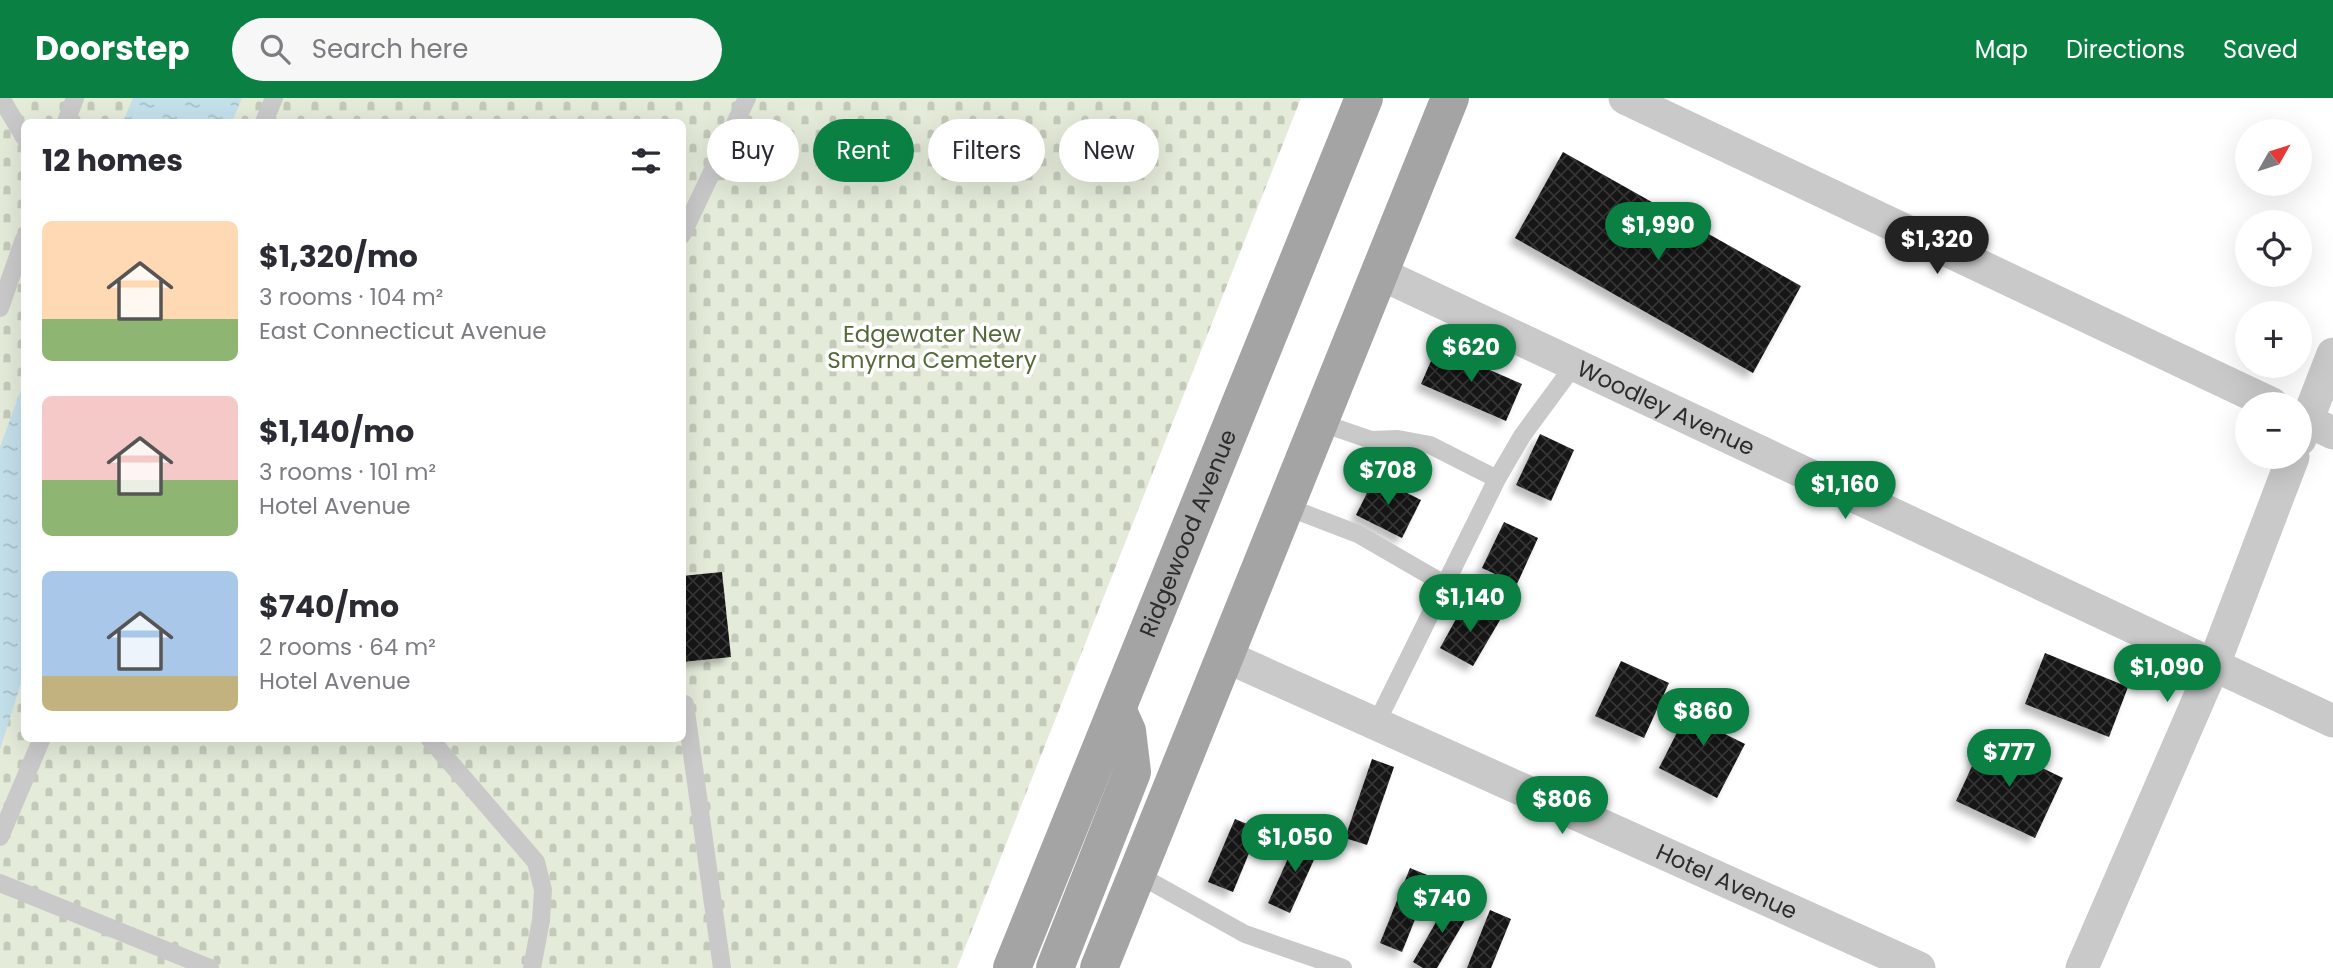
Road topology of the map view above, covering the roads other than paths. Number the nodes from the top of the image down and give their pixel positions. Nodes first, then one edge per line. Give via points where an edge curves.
1 (1, 98) edge
2 (75, 98) edge
3 (274, 98) edge
4 (747, 98) edge
5 (1364, 98) edge
6 (1450, 98) edge
7 (1625, 98) edge
8 (67, 119) edge
9 (265, 119) edge
10 (21, 132) edge
11 (686, 227) edge
12 (21, 248) edge
13 (1379, 273) junction
14 (0, 308) edge
15 (2333, 354) edge
16 (1575, 364) junction
17 (2247, 392) edge
18 (1319, 422) junction
19 (2312, 422) edge
20 (2288, 469) edge
21 (1497, 479) junction
22 (1285, 506) junction
23 (1446, 584) junction
24 (1225, 656) junction
25 (2214, 664) junction
26 (1117, 709) junction
27 (2333, 721) edge
28 (1377, 722) junction
29 (686, 739) edge
30 (40, 742) edge
31 (432, 742) edge
32 (0, 837) edge
33 (1137, 874) junction
34 (0, 883) edge
35 (211, 968) edge
36 (531, 968) edge
37 (722, 968) edge
38 (1012, 968) edge
39 (1055, 968) edge
40 (1099, 968) edge
41 (1343, 968) edge
42 (1919, 968) edge
43 (2082, 968) edge

1 - 10 lane
2 - 8 lane
3 - 9 lane
4 - 11 lane
5 - 26 main road, Ridgewood Avenue
6 - 13 main road
7 - 17 street
12 - 14 lane
13 - 16 street, Woodley Avenue
13 - 18 main road
15 - 19 street
16 - 21 lane
16 - 25 street, Woodley Avenue
18 - 21 lane via 1371,440 1430,445
18 - 22 main road
20 - 25 street
21 - 23 lane
22 - 23 lane via 1358,534
22 - 24 main road
23 - 28 lane
24 - 28 street, Hotel Avenue
24 - 33 main road
25 - 27 street, Woodley Avenue
25 - 43 street
26 - 38 main road, Ridgewood Avenue
26 - 39 main road via 1128,731 1132,772
28 - 42 street, Hotel Avenue
29 - 37 lane
30 - 32 lane
31 - 36 lane via 536,862 542,890 541,920
33 - 40 main road
33 - 41 lane via 1245,934
34 - 35 lane

